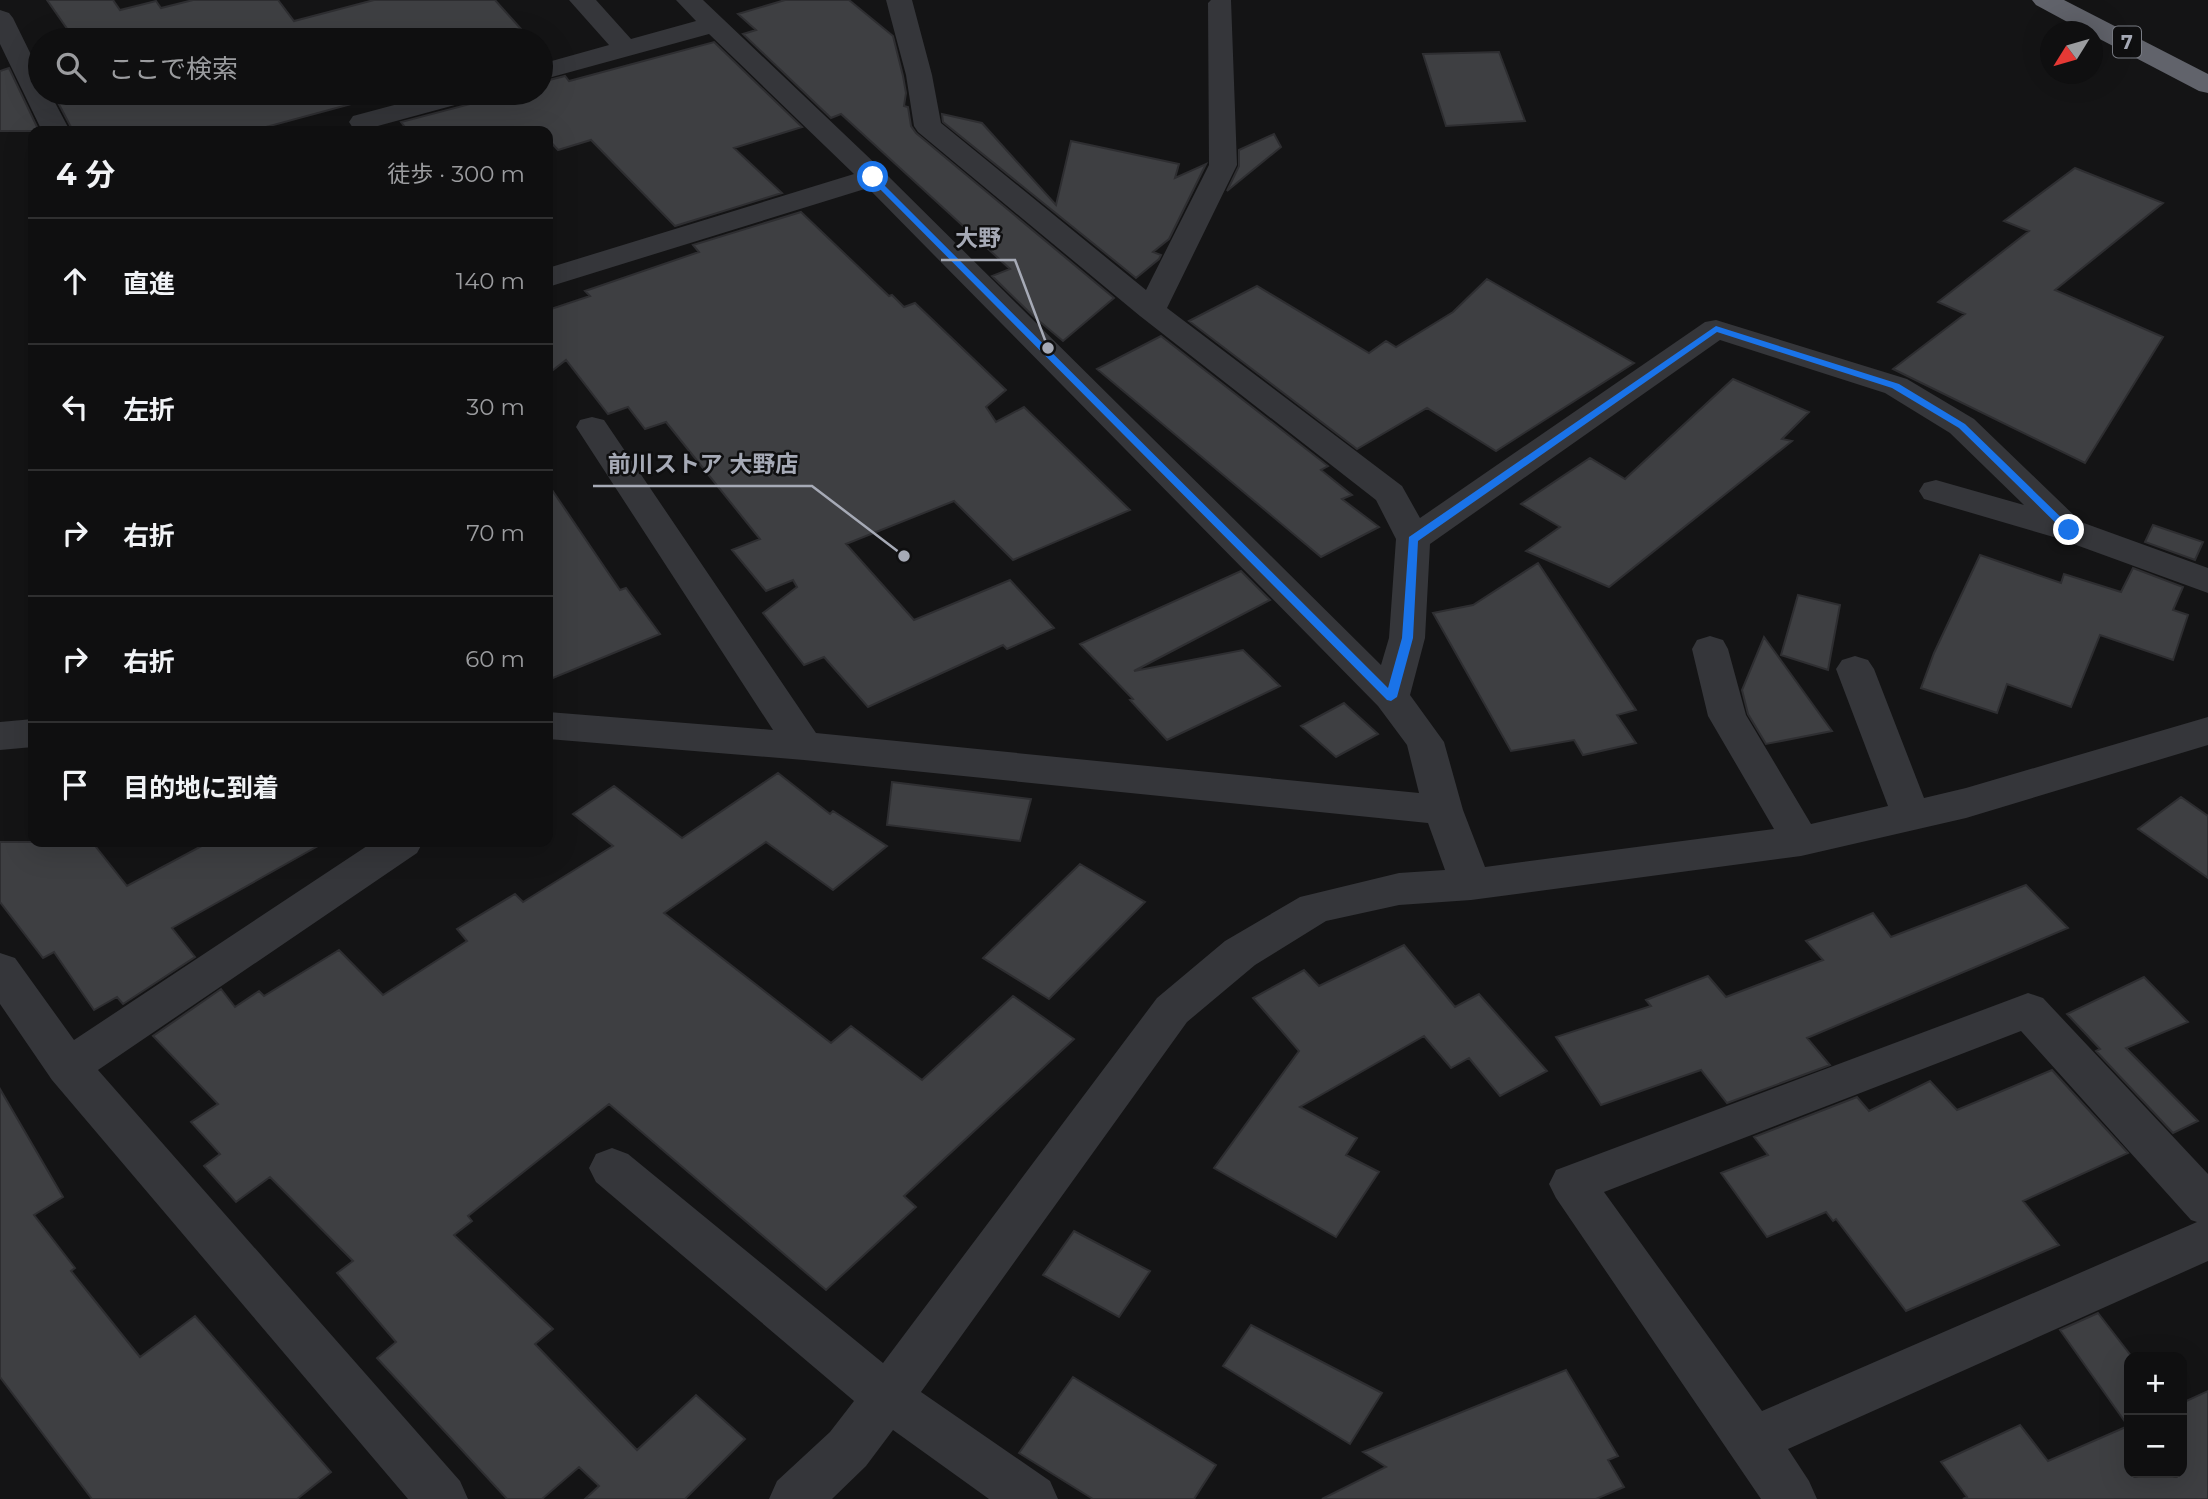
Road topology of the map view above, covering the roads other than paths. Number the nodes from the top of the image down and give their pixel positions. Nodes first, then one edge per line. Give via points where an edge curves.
1 (582, 0) edge
2 (690, 0) edge
3 (899, 0) edge
4 (2045, 0) edge
5 (1220, 3) dead end
6 (0, 18) edge
7 (715, 24) junction
8 (626, 49) junction
9 (10, 62) edge
10 (553, 69) edge
11 (2208, 85) edge
12 (28, 89) edge
13 (39, 105) edge
14 (425, 105) edge
15 (363, 122) dead end
16 (53, 126) edge
17 (873, 177) junction
18 (553, 276) edge
19 (1151, 310) junction
20 (592, 427) dead end
21 (1936, 491) dead end
22 (2069, 530) junction
23 (1413, 540) junction
24 (2208, 581) edge
25 (1710, 649) dead end
26 (1855, 669) dead end
27 (1391, 697) junction
28 (2208, 731) edge
29 (28, 733) edge
30 (556, 733) edge
31 (0, 736) edge
32 (804, 746) junction
33 (1443, 810) junction
34 (1912, 817) junction
35 (1801, 841) junction
36 (396, 847) edge
37 (1471, 884) junction
38 (0, 970) edge
39 (68, 1067) junction
40 (612, 1168) dead end
41 (2208, 1206) edge
42 (2208, 1239) edge
43 (887, 1397) junction
44 (1753, 1440) junction
45 (442, 1499) edge
46 (795, 1499) edge
47 (1032, 1499) edge
48 (1791, 1499) edge

1 - 8 street
2 - 7 street
3 - 19 street via 928,126
4 - 11 highway, 7
5 - 19 street via 1223,165
6 - 9 street
7 - 8 street
7 - 17 street
8 - 10 street
9 - 12 street
13 - 16 street
14 - 15 street
17 - 18 street
17 - 27 street
19 - 23 street via 1390,494
20 - 32 street
21 - 22 street
22 - 23 street via 1962,426 1896,386 1716,329
22 - 24 street
23 - 27 street via 1407,638
25 - 35 street via 1727,716
26 - 34 street
27 - 33 street via 1425,742
28 - 34 street
29 - 31 street
30 - 32 street
32 - 33 street
33 - 37 street
34 - 35 street
35 - 37 street
36 - 39 street
37 - 43 street via 1399,889 1315,908 1240,954 1172,1010
38 - 39 street
39 - 45 street
40 - 43 street
41 - 44 street via 2028,1010 1572,1184
42 - 44 street
43 - 46 street via 848,1449
43 - 47 street
44 - 48 street

